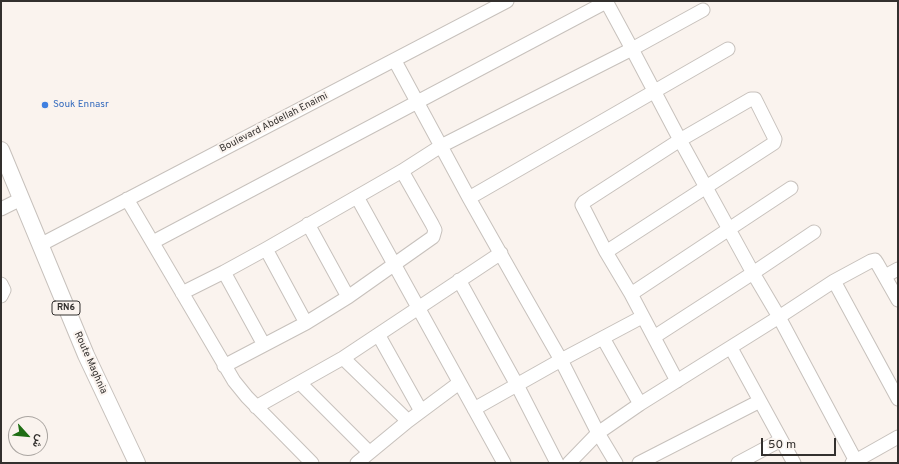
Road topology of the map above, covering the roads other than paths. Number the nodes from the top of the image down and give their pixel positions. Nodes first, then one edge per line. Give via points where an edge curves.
1 (507, 1) edge
2 (606, 2) edge
3 (703, 10) dead end
4 (632, 49) junction
5 (728, 49) dead end
6 (395, 61) junction
7 (655, 92) junction
8 (416, 102) junction
9 (680, 140) junction
10 (441, 146) junction
11 (1, 150) edge
12 (402, 172) junction
13 (706, 186) junction
14 (791, 188) dead end
15 (357, 197) junction
16 (468, 198) junction
17 (21, 199) junction
18 (128, 199) junction
19 (1, 209) edge
20 (308, 224) junction
21 (729, 230) junction
22 (814, 232) dead end
23 (153, 242) junction
24 (40, 245) junction
25 (266, 249) junction
26 (606, 252) junction
27 (501, 253) junction
28 (394, 264) junction
29 (898, 269) edge
30 (224, 272) junction
31 (753, 273) junction
32 (885, 276) junction
33 (459, 280) junction
34 (834, 281) junction
35 (1, 284) edge
36 (182, 293) junction
37 (631, 294) junction
38 (1, 296) edge
39 (348, 297) junction
40 (898, 300) edge
41 (419, 308) junction
42 (642, 317) junction
43 (779, 317) junction
44 (306, 323) junction
45 (379, 336) junction
46 (654, 337) junction
47 (603, 338) junction
48 (264, 345) junction
49 (731, 348) junction
50 (343, 358) junction
51 (560, 360) junction
52 (224, 366) junction
53 (677, 381) junction
54 (300, 383) junction
55 (459, 383) junction
56 (516, 385) junction
57 (898, 399) edge
58 (760, 401) junction
59 (640, 404) junction
60 (256, 406) junction
61 (474, 409) junction
62 (421, 411) junction
63 (408, 421) junction
64 (598, 433) junction
65 (898, 437) edge
66 (781, 440) junction
67 (369, 452) junction
68 (855, 462) edge
69 (137, 463) edge
70 (312, 463) edge
71 (357, 463) edge
72 (504, 463) edge
73 (557, 463) edge
74 (569, 463) edge
75 (616, 463) edge
76 (639, 463) edge
77 (738, 463) edge
78 (794, 463) edge

1 - 6 street, Boulevard Abdellah Enaimi
2 - 4 street
2 - 8 street
3 - 4 street
4 - 7 street
4 - 10 street
5 - 7 street
6 - 8 street
6 - 18 street, Boulevard Abdellah Enaimi
7 - 9 street
7 - 16 street
8 - 10 street
8 - 23 street
9 - 13 street
9 - 13 street via 752,99 757,101 775,142
9 - 26 street via 582,205
10 - 12 street
10 - 16 street
11 - 17 main road, Route Maghnia / RN6
12 - 15 street
12 - 28 street via 434,230 433,237
13 - 21 street
13 - 26 street
14 - 21 street
15 - 20 street
15 - 28 street
16 - 27 street
17 - 19 street
17 - 24 main road, Route Maghnia / RN6
18 - 23 street
18 - 24 street, Boulevard Abdellah Enaimi
20 - 25 street
20 - 39 street
21 - 31 street
21 - 37 street
22 - 31 street
23 - 36 street
24 - 69 main road, Route Maghnia / RN6 via 86,355
25 - 30 street
25 - 44 street
26 - 37 street
27 - 33 street
27 - 51 street
28 - 39 street
28 - 41 street
29 - 32 street
30 - 36 street
30 - 48 street
31 - 43 street
31 - 46 street
32 - 34 street via 874,260
32 - 40 street
33 - 41 street
33 - 56 street
34 - 43 street
34 - 57 street
35 - 38 street via 4,290
36 - 52 street
37 - 42 street
39 - 44 street
41 - 45 street
41 - 55 street
42 - 46 street
42 - 47 street
43 - 49 street
43 - 68 street
44 - 48 street
45 - 50 street
45 - 62 street
46 - 53 street
47 - 51 street
47 - 59 street
48 - 52 street
49 - 53 street
49 - 58 street
50 - 54 street
50 - 63 street
51 - 56 street
51 - 64 street
52 - 60 street
53 - 59 street
54 - 60 street
54 - 67 street
55 - 61 street
55 - 62 street
56 - 61 street
56 - 73 street
58 - 66 street
58 - 76 street
59 - 64 street
60 - 70 street
61 - 72 street
62 - 63 street
63 - 67 street
64 - 74 street
64 - 75 street
65 - 68 street
66 - 77 street
66 - 78 street
67 - 71 street

